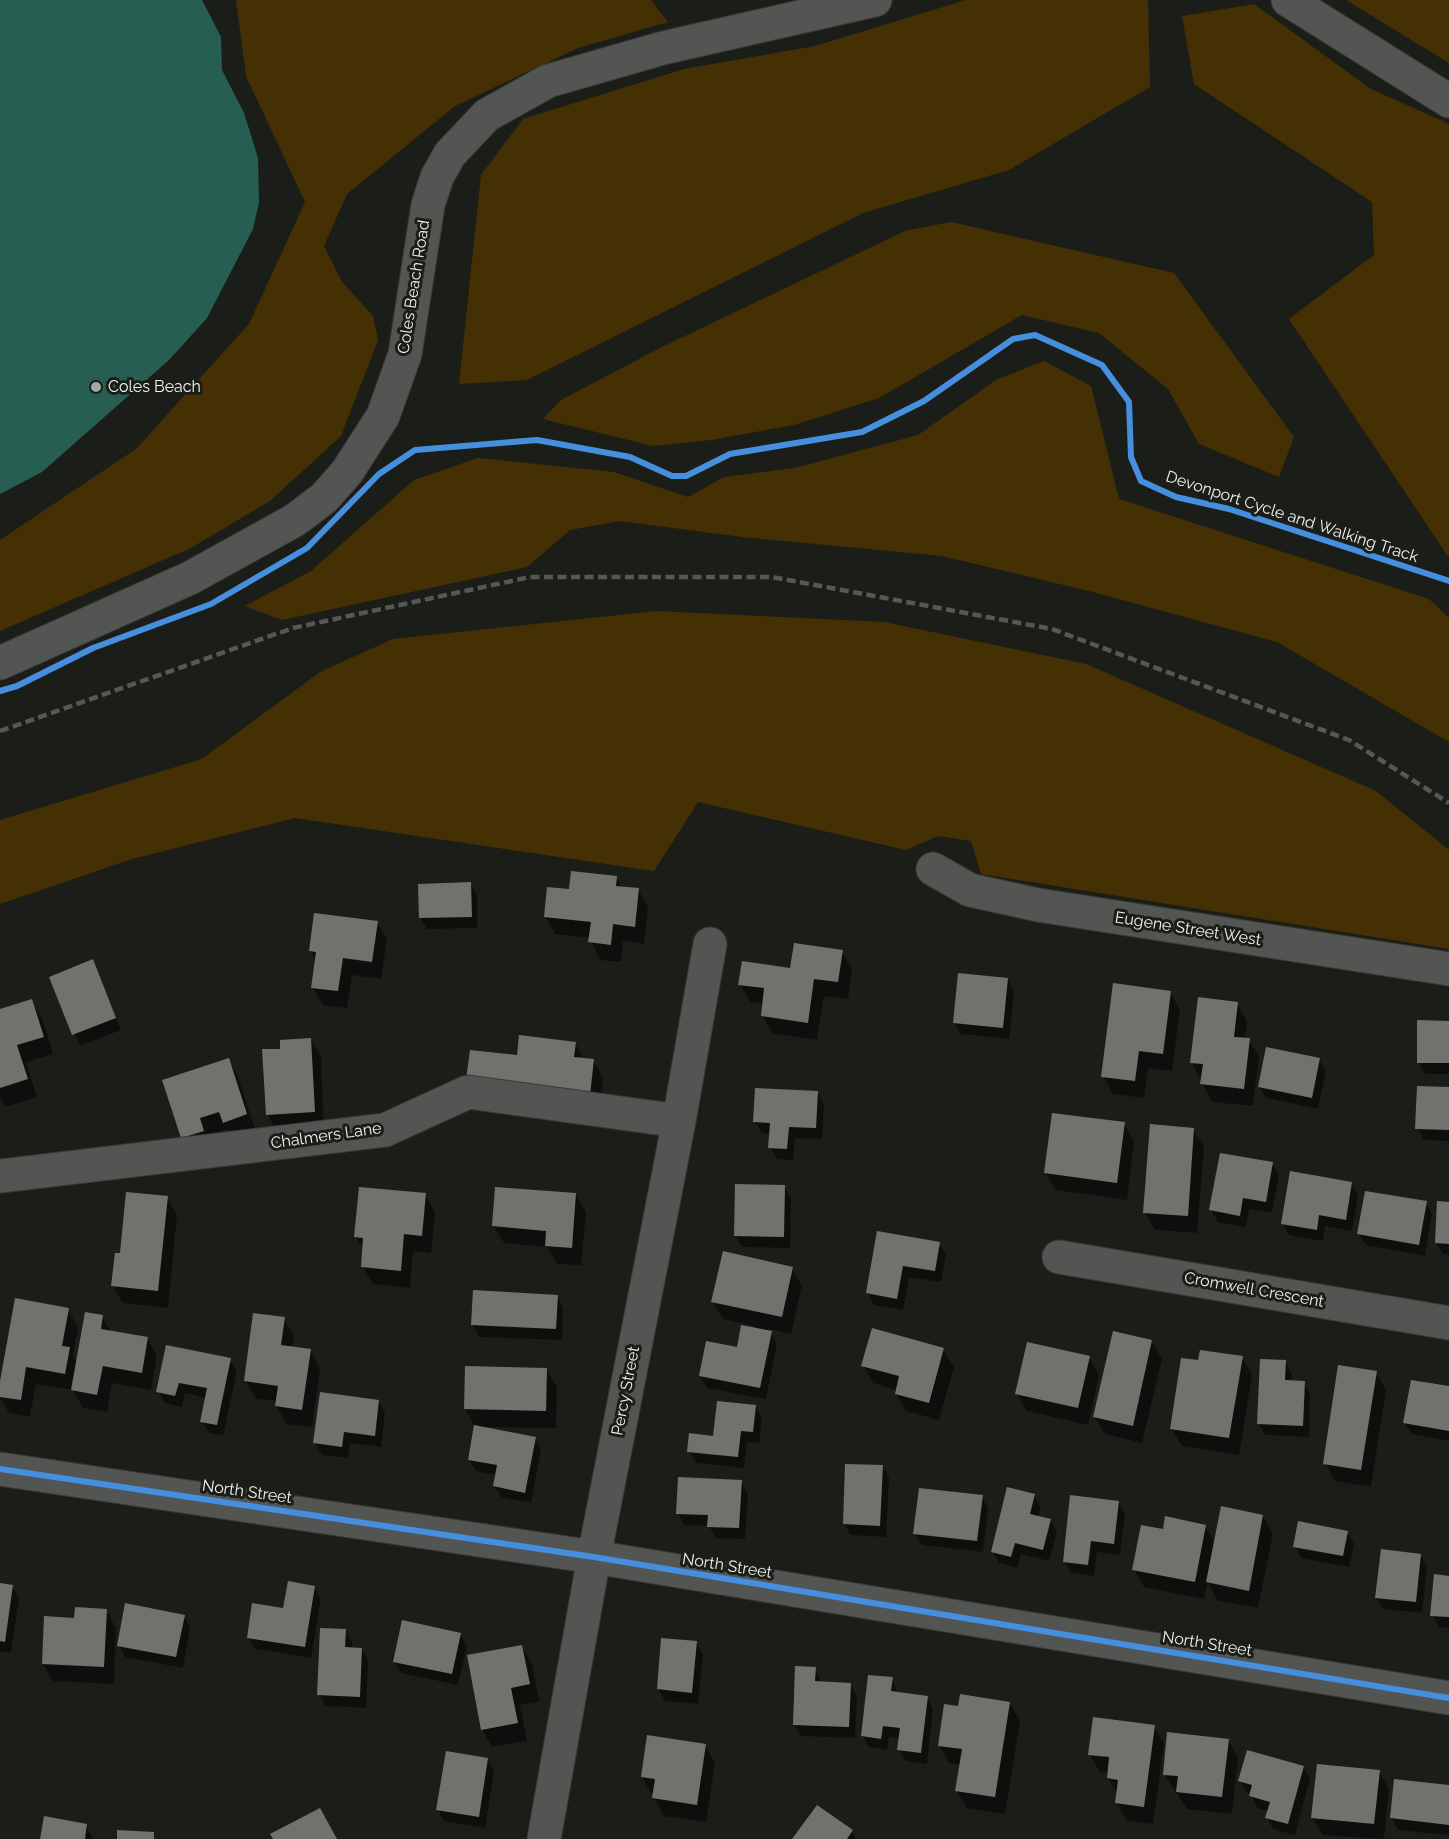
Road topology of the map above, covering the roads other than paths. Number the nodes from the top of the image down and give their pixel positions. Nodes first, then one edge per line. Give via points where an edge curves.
1 (875, 0) edge
2 (1288, 0) edge
3 (1449, 100) edge
4 (0, 663) edge
5 (933, 869) dead end
6 (710, 944) dead end
7 (1449, 969) edge
8 (679, 1121) junction
9 (0, 1176) edge
10 (1059, 1257) dead end
11 (1449, 1323) edge
12 (0, 1469) edge
13 (594, 1557) junction
14 (1449, 1698) edge
15 (544, 1839) edge

1 - 4 street, Coles Beach Road via 663,48 548,81 487,115 450,154 437,177 428,205 405,354 383,416 347,472 324,498 295,520 190,578
2 - 3 street
5 - 7 street, Eugene Street West via 970,890 1038,905
6 - 8 street, Percy Street
8 - 9 street, Chalmers Lane via 468,1092 385,1130
8 - 13 street, Percy Street
10 - 11 street, Cromwell Crescent
12 - 13 street, North Street
13 - 14 street, North Street
13 - 15 street, Percy Street

